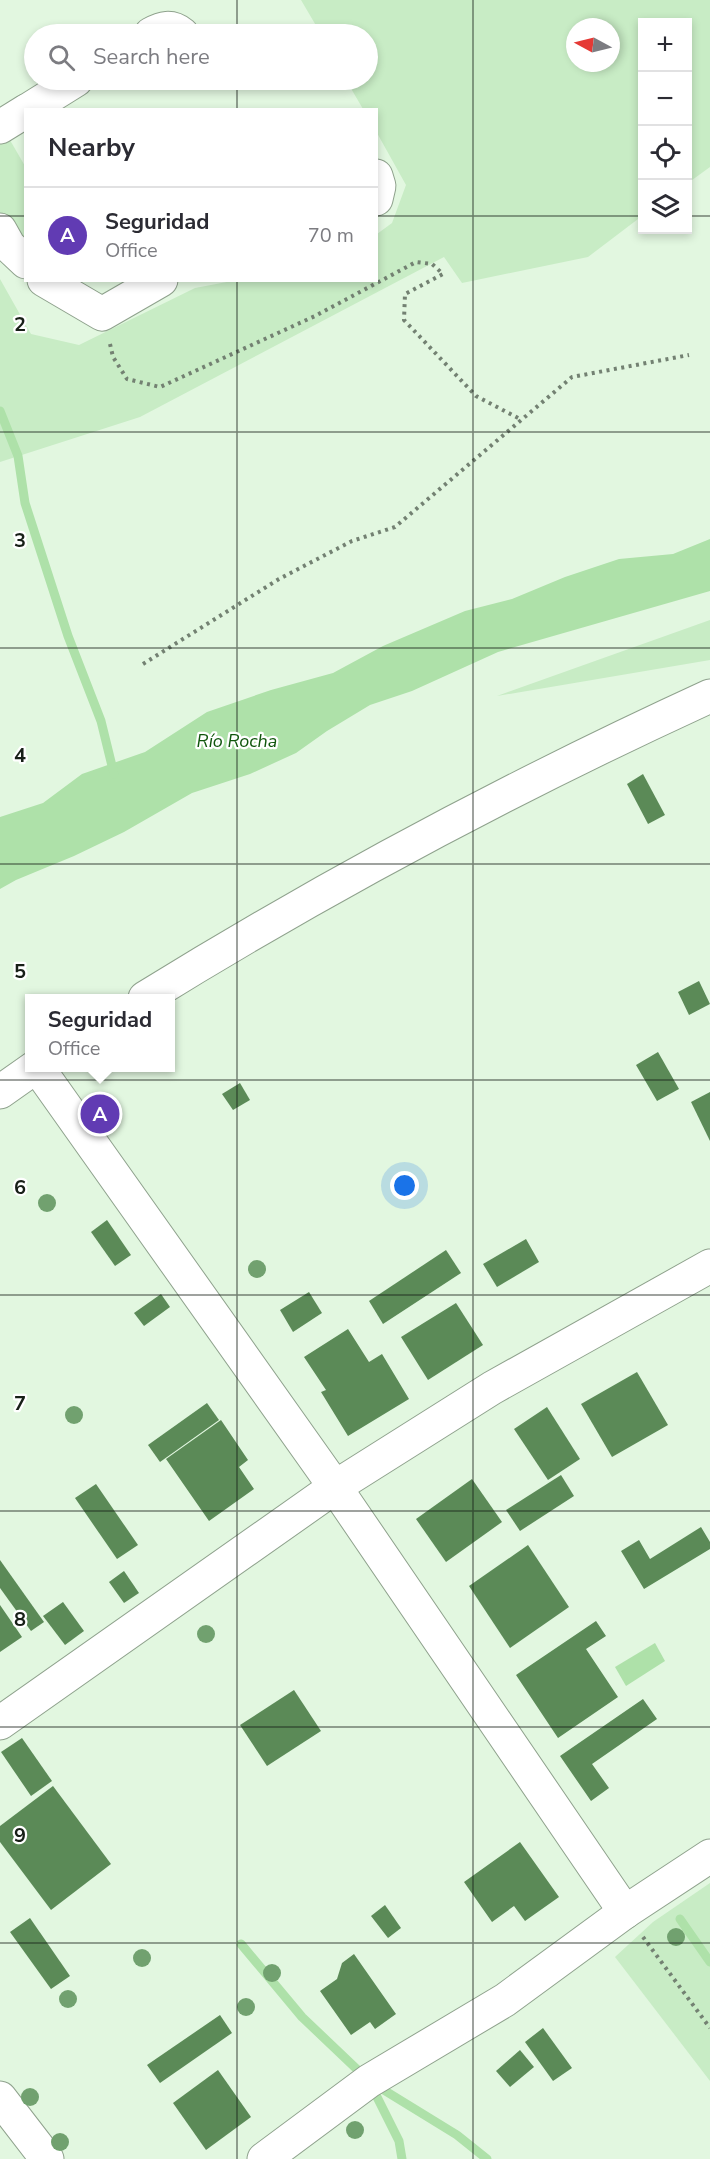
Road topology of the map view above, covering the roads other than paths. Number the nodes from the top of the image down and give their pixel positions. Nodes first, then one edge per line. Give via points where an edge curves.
1 (60, 90) edge
2 (30, 108) edge
3 (24, 112) edge
4 (0, 127) edge
5 (0, 230) edge
6 (24, 260) edge
7 (47, 282) edge
8 (158, 282) edge
9 (710, 696) edge
10 (153, 994) edge
11 (30, 1072) edge
12 (39, 1072) edge
13 (0, 1092) edge
14 (710, 1266) edge
15 (335, 1487) junction
16 (0, 1723) edge
17 (710, 1856) edge
18 (625, 1912) junction
19 (0, 2098) edge
20 (47, 2159) edge
21 (264, 2159) edge

1 - 2 street
3 - 4 street
5 - 6 street
7 - 8 street via 102,314
9 - 10 street via 456,819
11 - 13 street
12 - 15 street
14 - 15 street via 492,1388
15 - 16 street
15 - 18 street
17 - 18 street
18 - 21 street via 505,2000 369,2081
19 - 20 street

